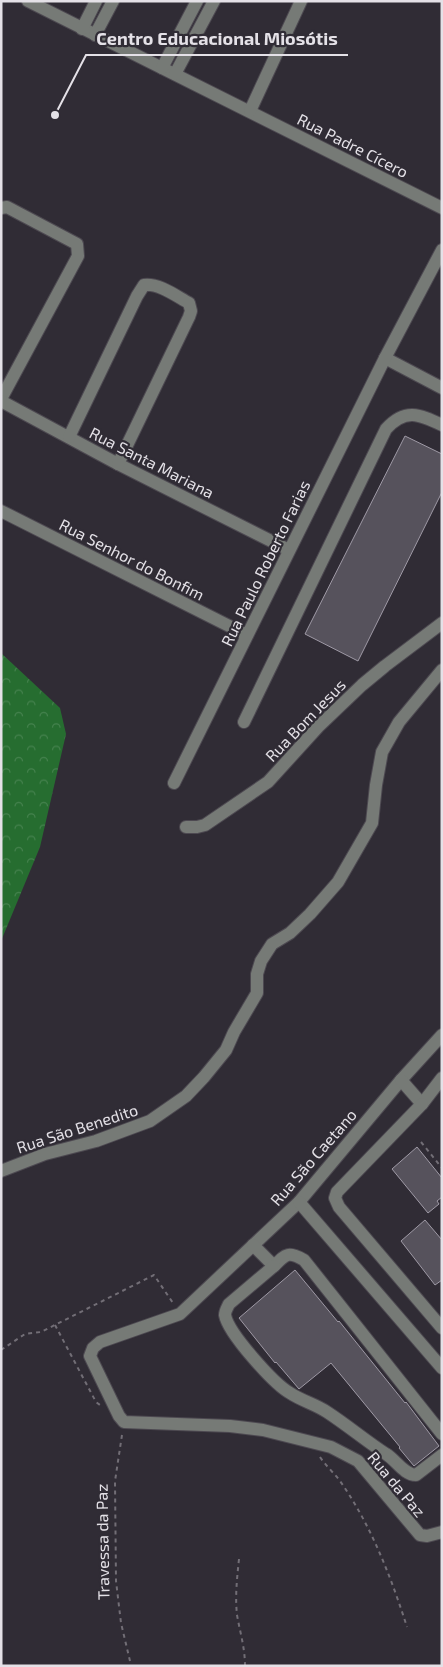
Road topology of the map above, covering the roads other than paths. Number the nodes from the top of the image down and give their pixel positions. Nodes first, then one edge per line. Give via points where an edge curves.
1 (28, 1) edge
2 (96, 1) edge
3 (112, 1) edge
4 (197, 1) edge
5 (214, 1) edge
6 (301, 1) edge
7 (82, 28) junction
8 (95, 34) junction
9 (162, 68) junction
10 (175, 74) junction
11 (250, 111) junction
12 (1, 208) edge
13 (442, 208) edge
14 (442, 250) edge
15 (385, 358) junction
16 (442, 388) edge
17 (1, 400) edge
18 (442, 425) edge
19 (69, 437) junction
20 (118, 464) junction
21 (1, 511) edge
22 (290, 550) junction
23 (442, 623) edge
24 (247, 635) junction
25 (442, 670) edge
26 (244, 722) dead end
27 (174, 783) dead end
28 (186, 827) dead end
29 (442, 1035) edge
30 (442, 1078) edge
31 (405, 1085) junction
32 (422, 1104) junction
33 (1, 1171) edge
34 (299, 1202) junction
35 (252, 1245) junction
36 (274, 1266) junction
37 (442, 1328) edge
38 (442, 1368) edge
39 (263, 1430) joint
40 (442, 1434) edge
41 (442, 1455) edge
42 (442, 1532) edge

1 - 7 street, Rua Padre Cícero
2 - 7 street
3 - 8 street
4 - 9 street
5 - 10 street
6 - 11 street
7 - 8 street, Rua Padre Cícero
8 - 9 street, Rua Padre Cícero
9 - 10 street, Rua Padre Cícero
10 - 11 street, Rua Padre Cícero
11 - 13 street, Rua Padre Cícero
12 - 17 street, Rua Santa Mariana via 7,207 77,244 78,256
14 - 15 street, Rua Paulo Roberto Farias
15 - 16 street
15 - 22 street, Rua Paulo Roberto Farias
17 - 19 street, Rua Santa Mariana
18 - 26 street via 412,414 394,421 386,430
19 - 20 street, Rua Santa Mariana
19 - 20 street via 144,285 158,286 189,303 189,318
20 - 22 street, Rua Santa Mariana
21 - 24 street, Rua Senhor do Bonfim
22 - 24 street, Rua Paulo Roberto Farias
23 - 28 street, Rua Bom Jesus via 362,685 268,782 205,826
24 - 27 street, Rua Paulo Roberto Farias
25 - 33 street, Rua São Benedito via 399,722 382,752 372,823 338,882 290,933 272,944 261,961 256,993 226,1050 204,1077 186,1096 150,1122 96,1141 44,1154
29 - 31 street, Rua São Caetano
30 - 32 street
31 - 32 street
31 - 34 street, Rua São Caetano
32 - 37 street via 337,1192 335,1198 339,1208
34 - 35 street, Rua São Caetano
34 - 38 street
35 - 36 street
35 - 39 street, Rua São Caetano via 180,1314 100,1342 90,1356 124,1422
36 - 40 street via 288,1254 304,1260
36 - 41 street via 229,1304 225,1316 243,1346 274,1381 328,1413 393,1458 409,1474 416,1475
39 - 42 street, Rua da Paz via 331,1447 358,1461 420,1535

